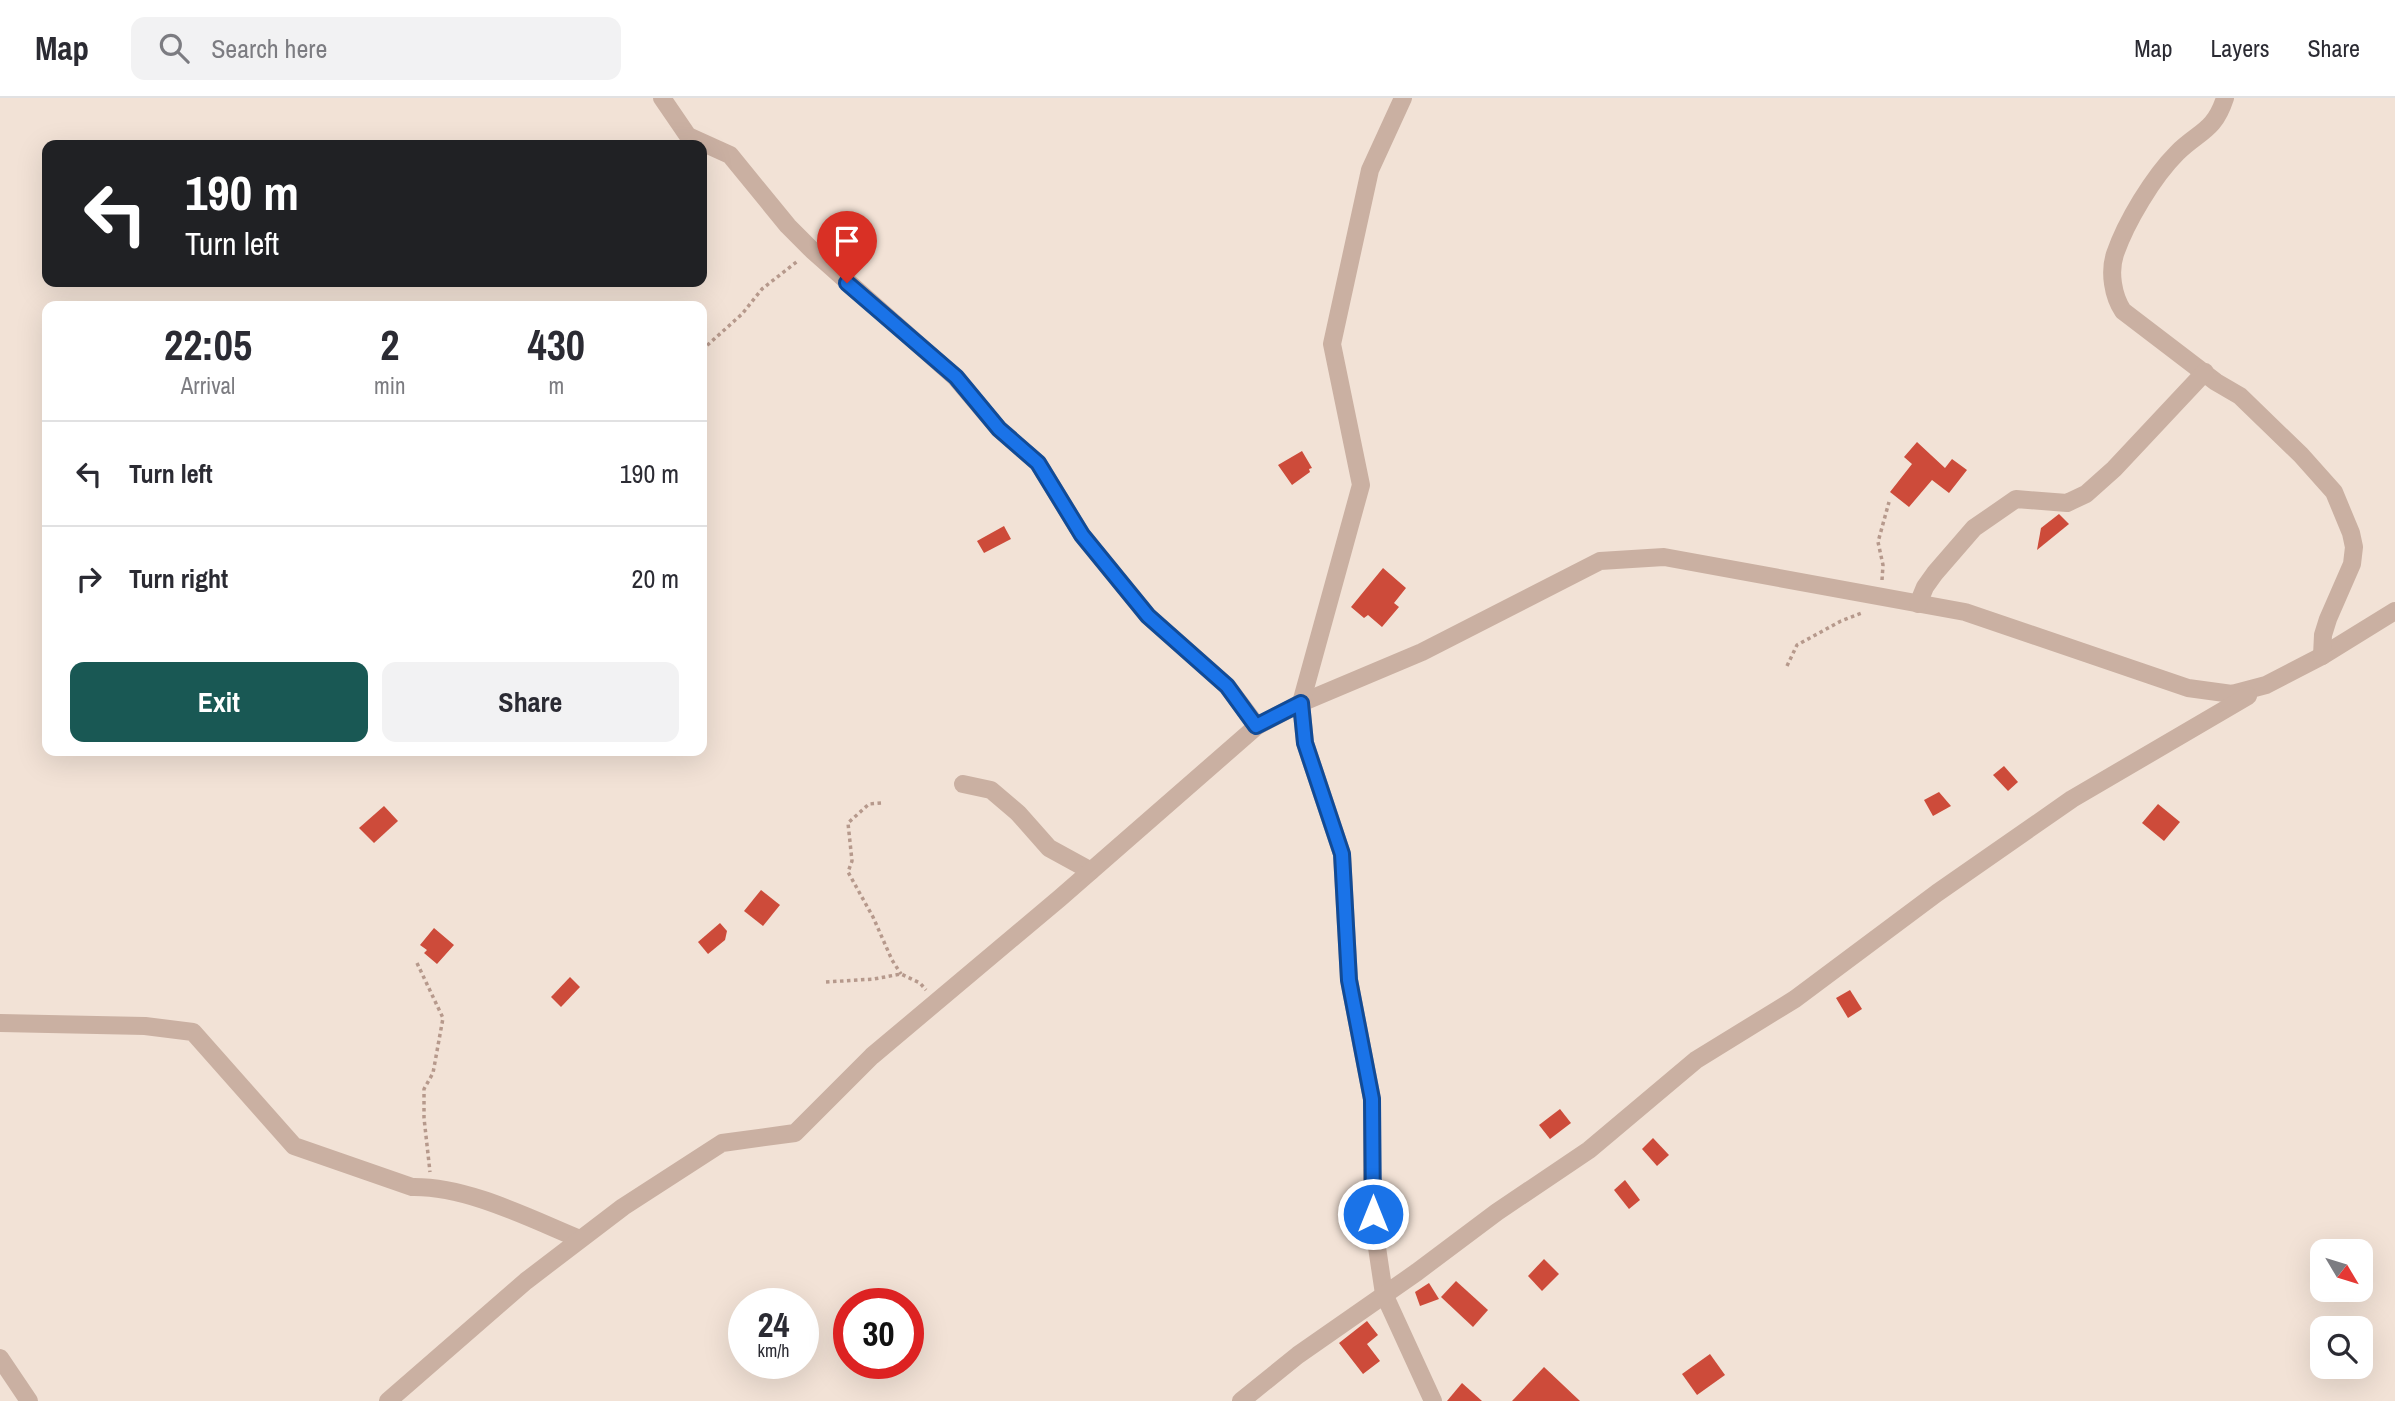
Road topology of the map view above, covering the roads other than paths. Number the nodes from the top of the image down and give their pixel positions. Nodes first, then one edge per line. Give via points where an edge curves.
1 (662, 98) edge
2 (1403, 98) edge
3 (2225, 98) edge
4 (697, 140) edge
5 (707, 145) edge
6 (2205, 372) junction
7 (1918, 604) junction
8 (2395, 611) edge
9 (2322, 656) junction
10 (2266, 685) junction
11 (1301, 703) junction
12 (1256, 726) junction
13 (962, 783) dead end
14 (1091, 871) junction
15 (0, 1023) edge
16 (580, 1239) junction
17 (1384, 1294) junction
18 (0, 1358) edge
19 (29, 1401) edge
20 (388, 1401) edge
21 (1241, 1401) edge
22 (1433, 1401) edge

1 - 4 street via 688,136
2 - 11 street via 1370,170 1332,344 1361,485
3 - 6 street via 2215,122 2178,152 2151,188 2114,256 2113,267 2116,300 2123,311
5 - 12 street via 730,155 788,226 956,377 999,429 1038,463 1082,535 1148,616 1227,686
6 - 7 street via 2087,494 2067,503 2016,499 1974,528 1935,573
6 - 9 street via 2239,396 2301,455 2334,492 2351,533 2352,564 2328,619
7 - 10 street via 1965,612 2188,688 2232,694
7 - 11 street via 1664,557 1600,561 1422,652
8 - 9 street
9 - 10 street
10 - 17 street via 2071,799 1796,999 1696,1060 1589,1150
11 - 12 street
11 - 17 street via 1305,743 1342,854 1349,980 1372,1099 1373,1214
12 - 14 street
13 - 14 street via 991,790 1049,848
14 - 16 street via 872,1056 795,1133 722,1143
15 - 16 street via 145,1026 193,1032 294,1146 412,1187 432,1187 494,1204
16 - 20 street
17 - 21 street
17 - 22 street
18 - 19 street

